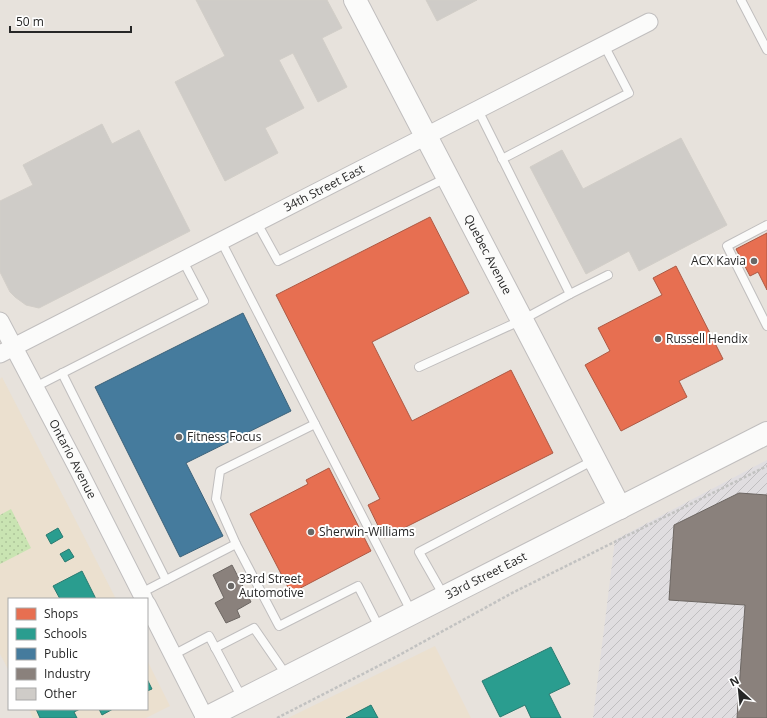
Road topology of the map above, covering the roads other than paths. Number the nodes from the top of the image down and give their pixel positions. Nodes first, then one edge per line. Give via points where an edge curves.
1 (355, 0) edge
2 (741, 0) edge
3 (649, 22) dead end
4 (604, 46) junction
5 (767, 50) edge
6 (478, 110) junction
7 (427, 137) junction
8 (502, 159) junction
9 (448, 177) junction
10 (258, 222) junction
11 (767, 225) edge
12 (221, 241) junction
13 (183, 261) junction
14 (608, 275) dead end
15 (570, 294) junction
16 (522, 320) junction
17 (0, 321) edge
18 (767, 326) edge
19 (7, 350) edge
20 (419, 368) dead end
21 (62, 373) junction
22 (35, 387) junction
23 (315, 424) junction
24 (767, 433) edge
25 (595, 460) junction
26 (620, 508) junction
27 (236, 544) junction
28 (166, 580) junction
29 (444, 597) junction
30 (143, 598) edge
31 (145, 598) edge
32 (148, 607) edge
33 (412, 613) junction
34 (380, 629) junction
35 (215, 648) junction
36 (173, 655) junction
37 (288, 676) junction
38 (242, 700) junction
39 (205, 718) edge

1 - 7 main road, Quebec Avenue
2 - 5 lane
3 - 4 street, 34th Street East
4 - 6 street, 34th Street East
4 - 8 lane via 629,92
6 - 7 street, 34th Street East
6 - 8 lane
7 - 9 main road, Quebec Avenue
7 - 10 street, 34th Street East
8 - 15 lane
9 - 10 lane via 278,261
9 - 16 main road, Quebec Avenue
10 - 12 street, 34th Street East
11 - 18 lane via 728,246
12 - 13 street, 34th Street East
12 - 23 lane
13 - 19 street, 34th Street East
13 - 21 lane via 204,301
14 - 15 lane
15 - 16 lane
16 - 20 lane
16 - 25 main road, Quebec Avenue
17 - 19 street, Ontario Avenue
19 - 22 street, Ontario Avenue
21 - 22 lane
21 - 28 lane
22 - 30 street, Ontario Avenue
23 - 27 lane via 220,471 216,499
23 - 33 lane
24 - 26 main road, 33rd Street East
25 - 26 main road, Quebec Avenue
25 - 29 lane via 419,552
26 - 29 main road, 33rd Street East
27 - 28 lane
27 - 34 lane via 279,626 358,586
28 - 31 lane
29 - 33 main road, 33rd Street East
32 - 36 street, Ontario Avenue
33 - 34 main road, 33rd Street East
34 - 37 main road, 33rd Street East
35 - 36 lane via 209,636
35 - 37 lane via 254,628
35 - 38 lane
36 - 39 street, Ontario Avenue
37 - 38 main road, 33rd Street East
38 - 39 main road, 33rd Street East

